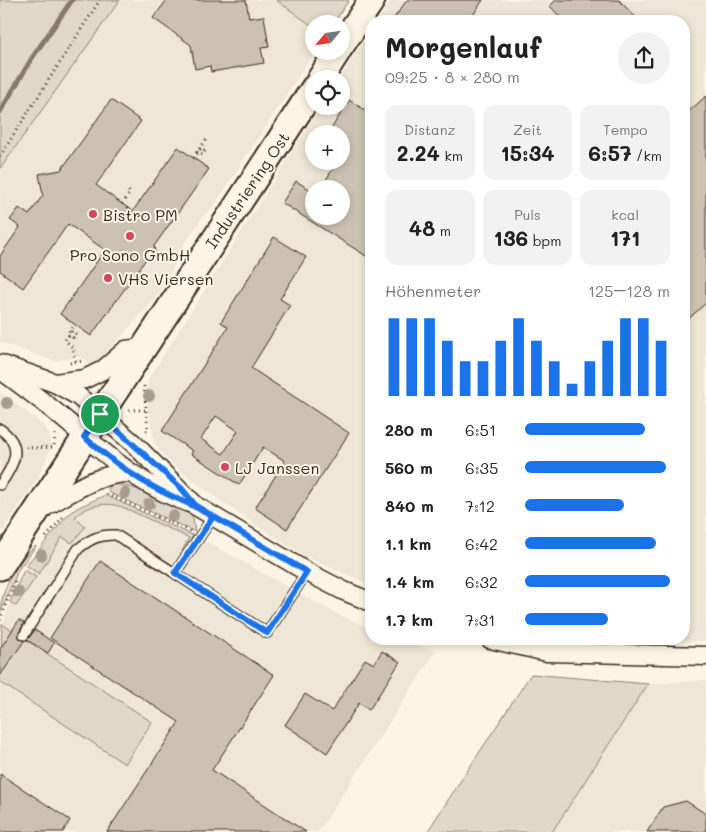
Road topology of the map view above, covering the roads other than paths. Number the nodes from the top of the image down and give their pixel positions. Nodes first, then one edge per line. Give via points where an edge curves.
1 (372, 0) edge
2 (350, 33) edge
3 (305, 102) edge
4 (142, 348) junction
5 (0, 364) edge
6 (0, 369) edge
7 (55, 383) junction
8 (100, 414) junction
9 (0, 429) edge
10 (84, 437) junction
11 (128, 472) junction
12 (0, 485) edge
13 (196, 506) junction
14 (39, 510) junction
15 (213, 517) junction
16 (9, 571) edge
17 (307, 572) junction
18 (175, 573) junction
19 (365, 600) edge
20 (24, 635) dead end
21 (516, 645) edge
22 (706, 656) edge

1 - 2 street
3 - 4 street, Industriering Ost via 176,302
4 - 7 street via 126,350 103,370 85,379
4 - 8 street, Industriering Ost
5 - 7 street
6 - 10 street
7 - 8 street
8 - 10 street, Industriering Ost
8 - 13 street via 182,489
9 - 12 lane via 10,436 14,449 13,466
10 - 11 street
10 - 14 street, Industriering Ost
11 - 13 street via 176,499
11 - 14 street via 93,480
13 - 15 street
14 - 16 street, Industriering Ost
15 - 17 street
15 - 18 lane
17 - 18 lane via 267,633
17 - 19 street
18 - 20 lane via 116,535 106,534 90,539 78,549
21 - 22 street via 547,652

